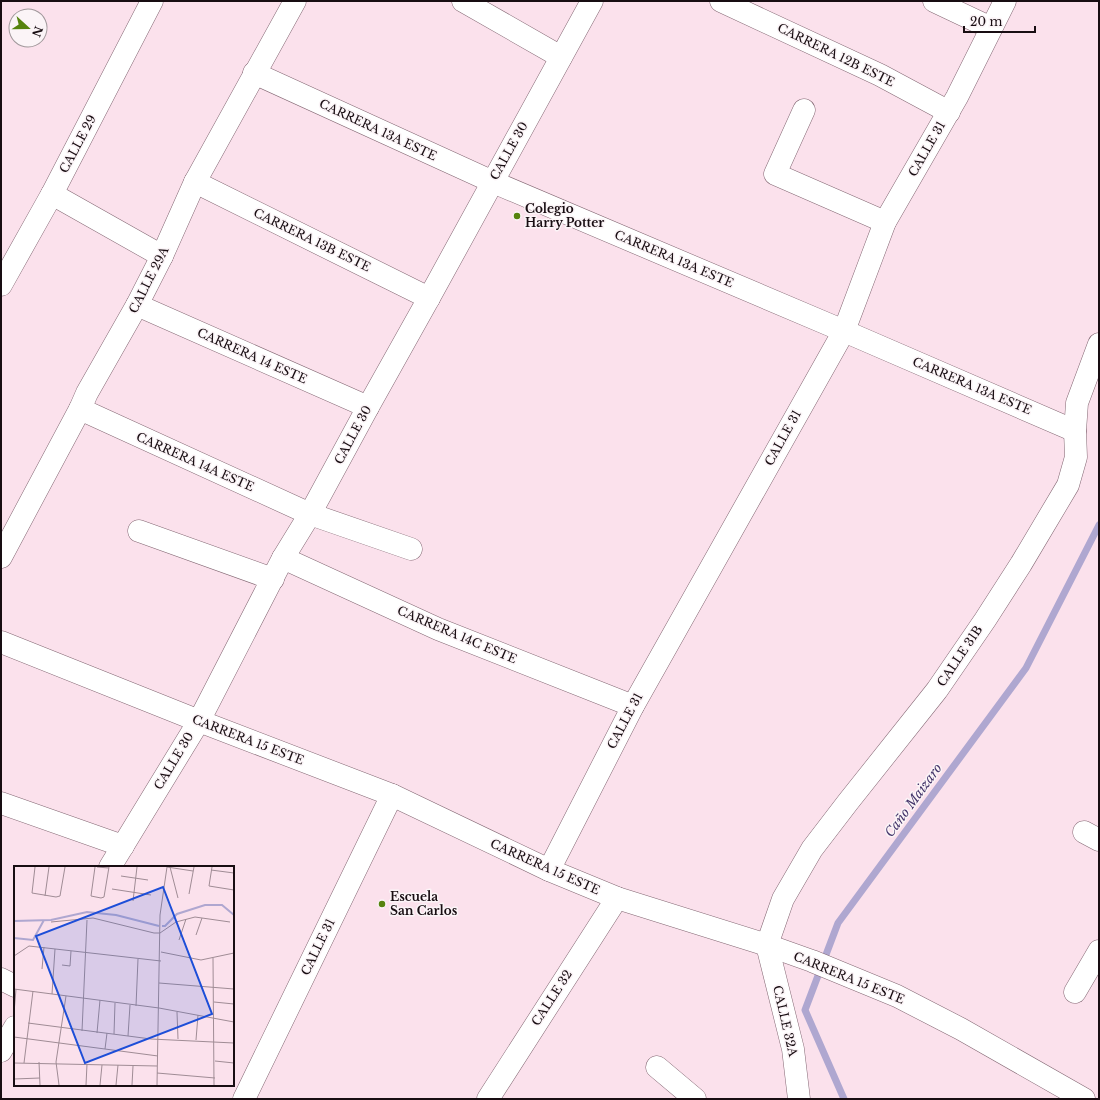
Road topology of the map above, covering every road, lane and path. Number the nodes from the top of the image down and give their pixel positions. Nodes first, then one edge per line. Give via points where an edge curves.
1 (152, 1) edge
2 (294, 1) edge
3 (463, 1) edge
4 (592, 1) edge
5 (721, 1) edge
6 (934, 1) edge
7 (1005, 1) edge
8 (991, 28) junction
9 (561, 57) junction
10 (254, 74) junction
11 (804, 110) dead end
12 (949, 112) junction
13 (195, 182) junction
14 (492, 182) junction
15 (52, 194) junction
16 (885, 222) junction
17 (162, 256) junction
18 (1, 285) edge
19 (429, 298) junction
20 (137, 305) junction
21 (844, 331) junction
22 (1099, 344) edge
23 (368, 407) junction
24 (80, 410) junction
25 (1075, 431) junction
26 (310, 514) junction
27 (139, 530) dead end
28 (411, 549) dead end
29 (1, 557) edge
30 (283, 558) junction
31 (273, 579) junction
32 (1, 642) edge
33 (633, 706) junction
34 (199, 721) junction
35 (392, 795) junction
36 (1, 803) edge
37 (123, 846) junction
38 (111, 866) edge
39 (549, 870) junction
40 (617, 898) junction
41 (767, 945) junction
42 (1099, 951) edge
43 (1, 979) edge
44 (14, 986) edge
45 (1075, 992) dead end
46 (14, 1029) edge
47 (1, 1051) edge
48 (657, 1067) dead end
49 (244, 1099) edge
50 (488, 1099) edge
51 (696, 1099) edge
52 (799, 1099) edge
53 (1084, 1099) edge

1 - 15 street, CALLE 29
2 - 10 street, CALLE 29A
3 - 9 street
4 - 9 street, CALLE 30
5 - 12 street, CARRERA 12B ESTE via 880,76
6 - 8 street
7 - 8 street, CALLE 31
8 - 12 street, CALLE 31
9 - 14 street, CALLE 30
10 - 13 street, CALLE 29A
10 - 14 street, CARRERA 13A ESTE
11 - 16 street via 775,174
12 - 16 street, CALLE 31
13 - 17 street, CALLE 29A
13 - 19 street, CARRERA 13B ESTE
14 - 19 street, CALLE 30
14 - 21 street, CARRERA 13A ESTE
15 - 17 street
15 - 18 street, CALLE 29
16 - 21 street, CALLE 31
17 - 20 street, CALLE 29A
19 - 23 street, CALLE 30
20 - 23 street, CARRERA 14 ESTE
20 - 24 street, CALLE 29A
21 - 25 street, CARRERA 13A ESTE
21 - 33 street, CALLE 31
22 - 25 street, CALLE 31B via 1077,403
23 - 26 street, CALLE 30
24 - 26 street, CARRERA 14A ESTE
24 - 29 street, CALLE 29A
25 - 41 street, CALLE 31B via 1076,457 1068,485 1025,558 937,690 812,849 783,898
26 - 28 street, CARRERA 14A ESTE
26 - 30 street, CALLE 30
27 - 31 street
30 - 31 street, CALLE 30
30 - 33 street, CARRERA 14C ESTE via 438,629
31 - 34 street, CALLE 30
32 - 34 street, CARRERA 15 ESTE
33 - 39 street, CALLE 31
34 - 35 street, CARRERA 15 ESTE
34 - 37 street, CALLE 30
35 - 39 street, CARRERA 15 ESTE
35 - 49 street, CALLE 31
36 - 37 street
37 - 38 street, CALLE 30
39 - 40 street, CARRERA 15 ESTE
40 - 41 street, CARRERA 15 ESTE
40 - 50 street, CALLE 32
41 - 52 street, CALLE 32A via 793,1049
41 - 53 street, CARRERA 15 ESTE via 897,996
42 - 45 street
43 - 44 street
46 - 47 street
48 - 51 street

